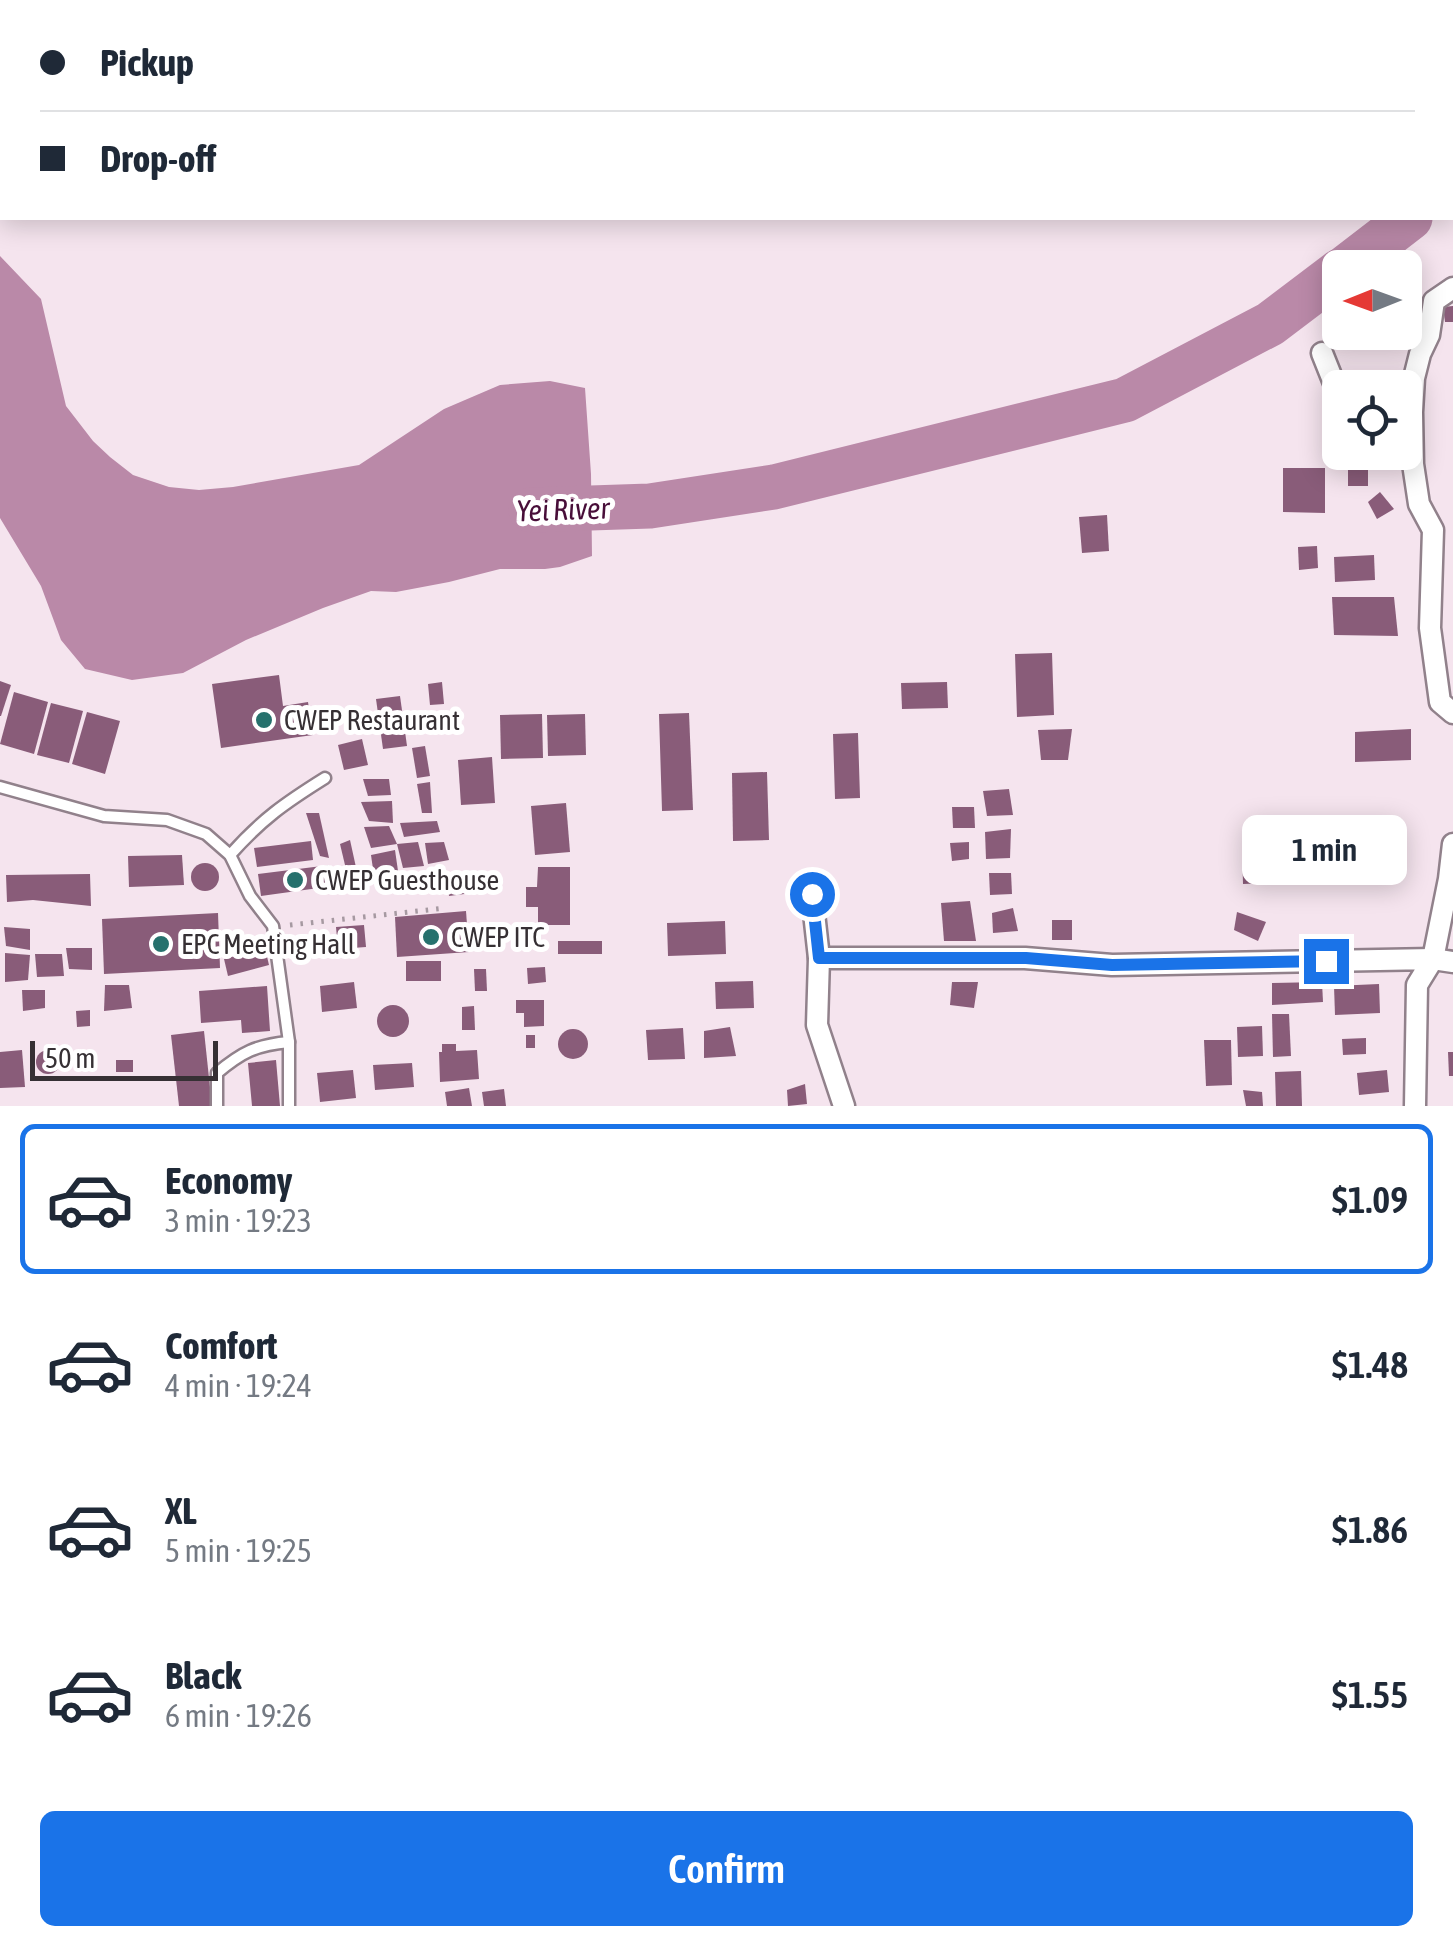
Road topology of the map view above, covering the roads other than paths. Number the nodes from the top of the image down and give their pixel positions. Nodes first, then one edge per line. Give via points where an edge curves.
1 (1453, 288) edge
2 (1322, 353) dead end
3 (1329, 370) edge
4 (1416, 370) edge
5 (1414, 470) edge
6 (1453, 713) edge
7 (325, 778) dead end
8 (0, 787) edge
9 (1453, 844) edge
10 (230, 855) junction
11 (812, 894) dead end
12 (819, 958) junction
13 (1443, 960) edge
14 (289, 1042) junction
15 (217, 1106) edge
16 (288, 1106) edge
17 (844, 1106) edge
18 (1415, 1106) edge

1 - 4 street via 1434,300
2 - 3 street
5 - 6 street via 1419,504 1433,530 1430,628 1440,702
7 - 10 lane via 267,816
8 - 10 lane via 104,816 168,820 206,834
9 - 13 street
10 - 14 lane via 273,926
11 - 12 street
12 - 13 street via 1112,965
12 - 17 street via 817,1025
13 - 18 street via 1417,986
14 - 15 lane via 251,1048 217,1074
14 - 16 lane

